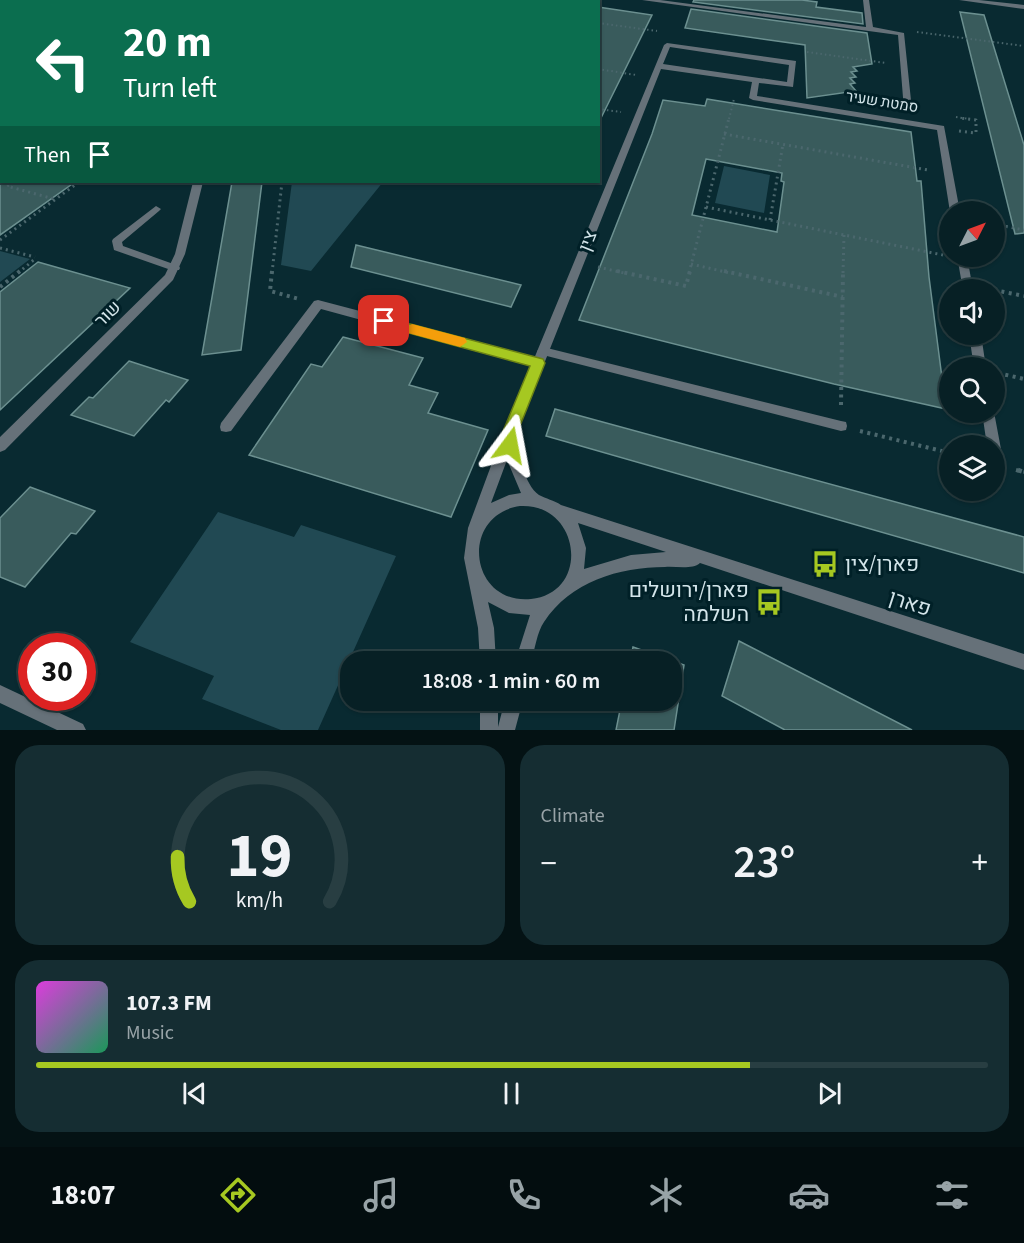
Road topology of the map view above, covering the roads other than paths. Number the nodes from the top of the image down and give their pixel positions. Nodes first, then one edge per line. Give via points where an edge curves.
1 (645, 0) edge
2 (866, 0) edge
3 (962, 0) edge
4 (1024, 7) edge
5 (870, 29) junction
6 (659, 66) junction
7 (756, 80) junction
8 (908, 110) dead end
9 (198, 183) edge
10 (953, 201) edge
11 (156, 209) dead end
12 (175, 268) junction
13 (541, 357) junction
14 (841, 426) road end
15 (226, 427) dead end
16 (509, 436) junction
17 (0, 446) edge
18 (536, 502) junction
19 (555, 509) junction
20 (475, 528) junction
21 (715, 562) junction
22 (474, 573) junction
23 (571, 583) junction
24 (555, 598) junction
25 (488, 651) edge
26 (526, 651) edge
27 (1024, 662) edge
28 (0, 693) edge
29 (489, 711) edge
30 (511, 711) edge
31 (77, 730) edge
32 (489, 730) edge
33 (506, 730) edge

1 - 5 street
2 - 5 street
3 - 4 street
5 - 8 street via 902,33
6 - 7 street
6 - 7 street, צין via 667,45 793,63 790,86
6 - 13 street, צין
7 - 10 street, סמטת שעיר via 753,98 941,128
9 - 12 street, שור
11 - 12 street via 117,241 118,248
12 - 17 street, שור
13 - 14 street
13 - 15 street via 318,304
13 - 16 street, צין
16 - 18 street via 517,472
16 - 20 street, צין
18 - 19 street
18 - 20 street via 516,501 497,507
19 - 21 street, פארן
19 - 23 street via 571,524 579,543 579,563
20 - 22 street via 470,547
21 - 23 street, פארן via 639,560 604,567
21 - 27 street, פארן
22 - 24 street via 491,594 511,604 534,606
22 - 25 street
23 - 24 street
24 - 26 street via 536,619
28 - 31 street
29 - 32 street
30 - 33 street

